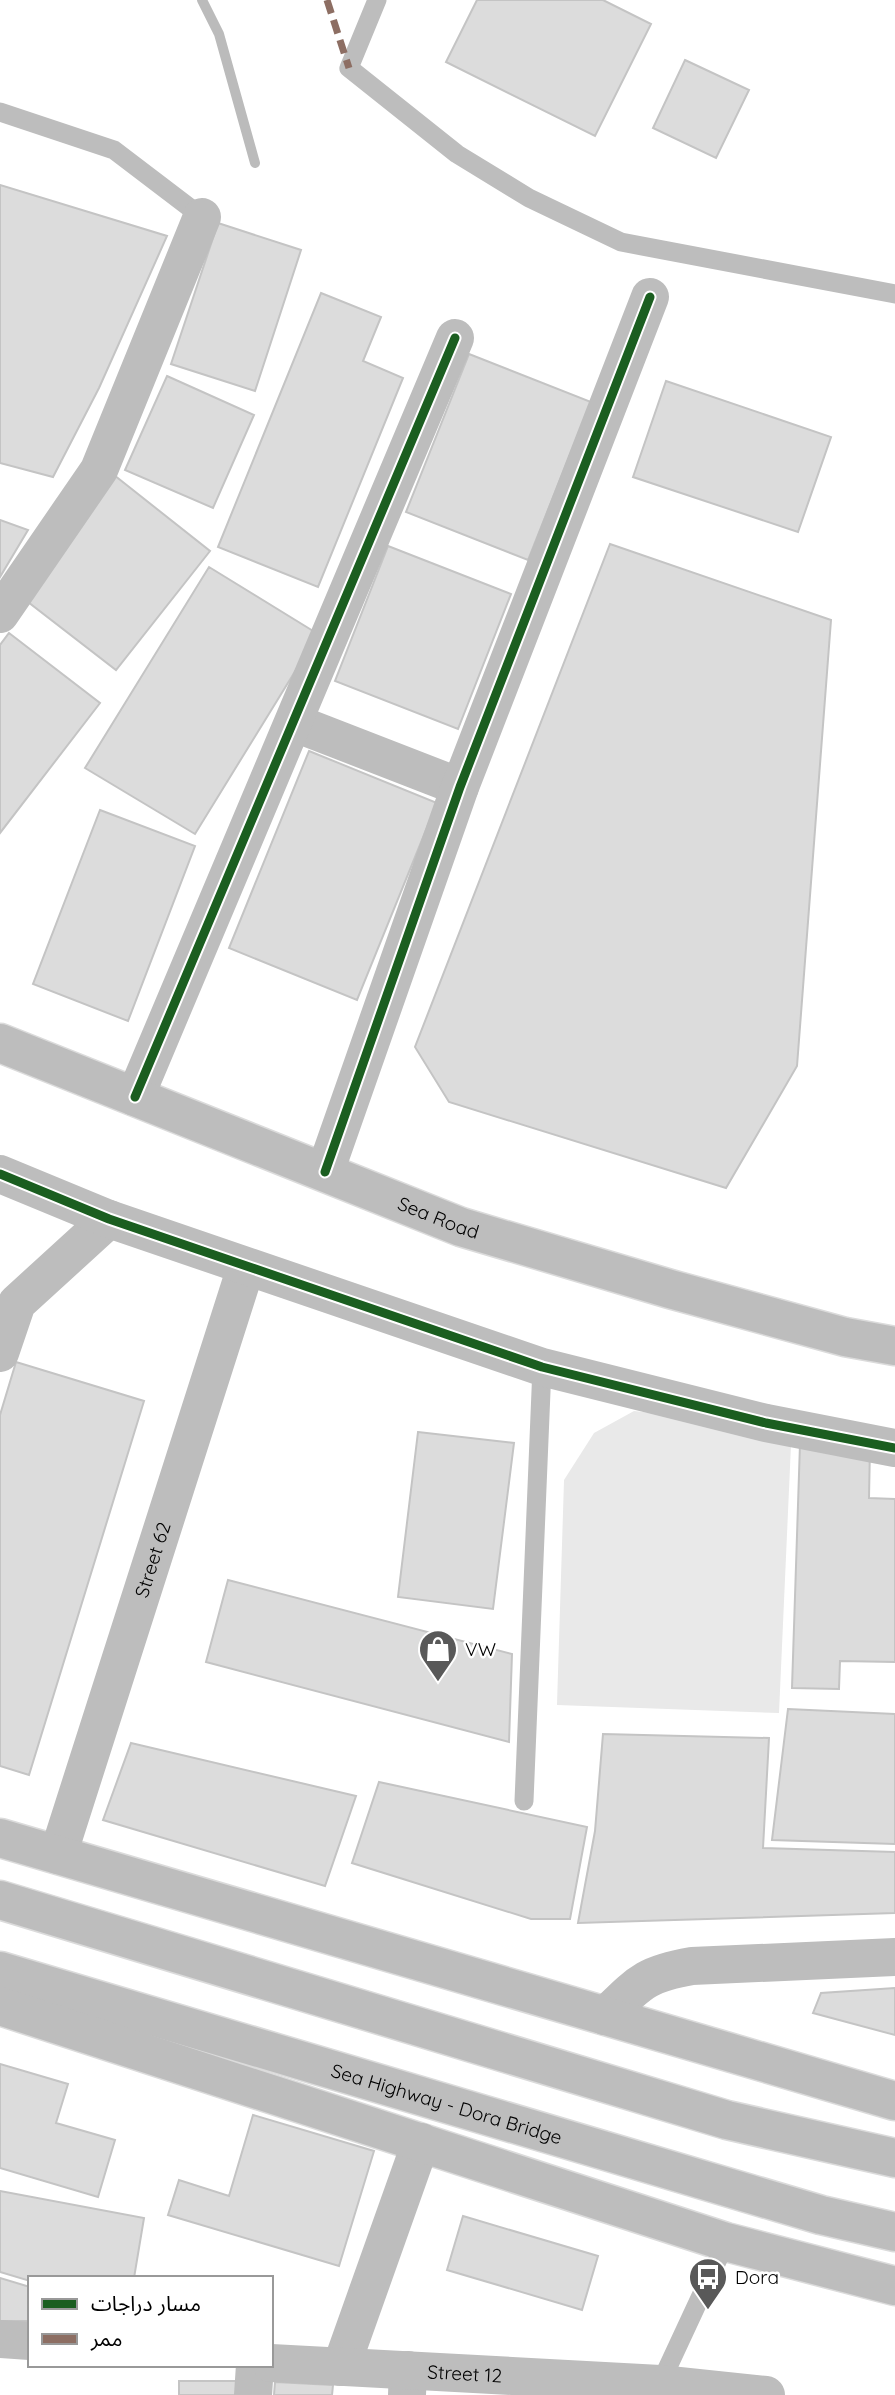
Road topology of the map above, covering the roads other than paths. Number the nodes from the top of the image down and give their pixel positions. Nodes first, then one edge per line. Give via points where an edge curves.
1 (377, 0) edge
2 (0, 112) edge
3 (202, 217) joint
4 (895, 294) edge
5 (650, 297) dead end
6 (455, 338) dead end
7 (0, 614) edge
8 (295, 723) junction
9 (460, 787) junction
10 (0, 1043) edge
11 (135, 1097) junction
12 (325, 1172) junction
13 (0, 1174) edge
14 (109, 1219) junction
15 (246, 1267) junction
16 (895, 1346) edge
17 (0, 1353) edge
18 (542, 1367) junction
19 (895, 1448) edge
20 (524, 1801) dead end
21 (0, 1838) edge
22 (58, 1855) junction
23 (0, 1900) edge
24 (895, 1957) edge
25 (0, 1971) edge
26 (0, 2007) edge
27 (605, 2015) junction
28 (895, 2101) edge
29 (421, 2142) junction
30 (895, 2158) edge
31 (895, 2232) edge
32 (726, 2242) junction
33 (895, 2286) edge
34 (0, 2339) edge
35 (28, 2341) edge
36 (273, 2363) edge
37 (255, 2367) edge
38 (341, 2367) junction
39 (408, 2382) edge
40 (660, 2384) junction
41 (488, 2385) edge
42 (253, 2395) edge
43 (766, 2395) edge

1 - 4 lane via 349,68 457,154 528,198 621,242
2 - 3 lane via 114,150
3 - 7 main road via 99,470
5 - 9 main road
6 - 8 main road
8 - 9 main road
8 - 11 main road
9 - 12 main road
10 - 11 main road, Sea Road
11 - 12 main road, Sea Road
12 - 16 main road, Sea Road via 461,1227 845,1337
13 - 14 main road
14 - 15 main road
14 - 17 main road via 17,1303
15 - 18 main road
15 - 22 main road, Street 62
18 - 19 main road via 765,1423
18 - 20 lane
21 - 22 main road
22 - 27 main road
23 - 30 main road via 727,2120
24 - 27 main road via 662,1971 644,1978
25 - 31 main road, Sea Highway - Dora Bridge via 807,2211
26 - 29 main road
27 - 28 main road
29 - 32 main road
29 - 38 main road
32 - 33 main road
32 - 40 lane
34 - 35 main road
36 - 38 main road, Street 12
37 - 42 main road
38 - 39 main road, Street 12
39 - 41 main road, Street 12
40 - 41 main road, Street 12
40 - 43 main road, Street 12

